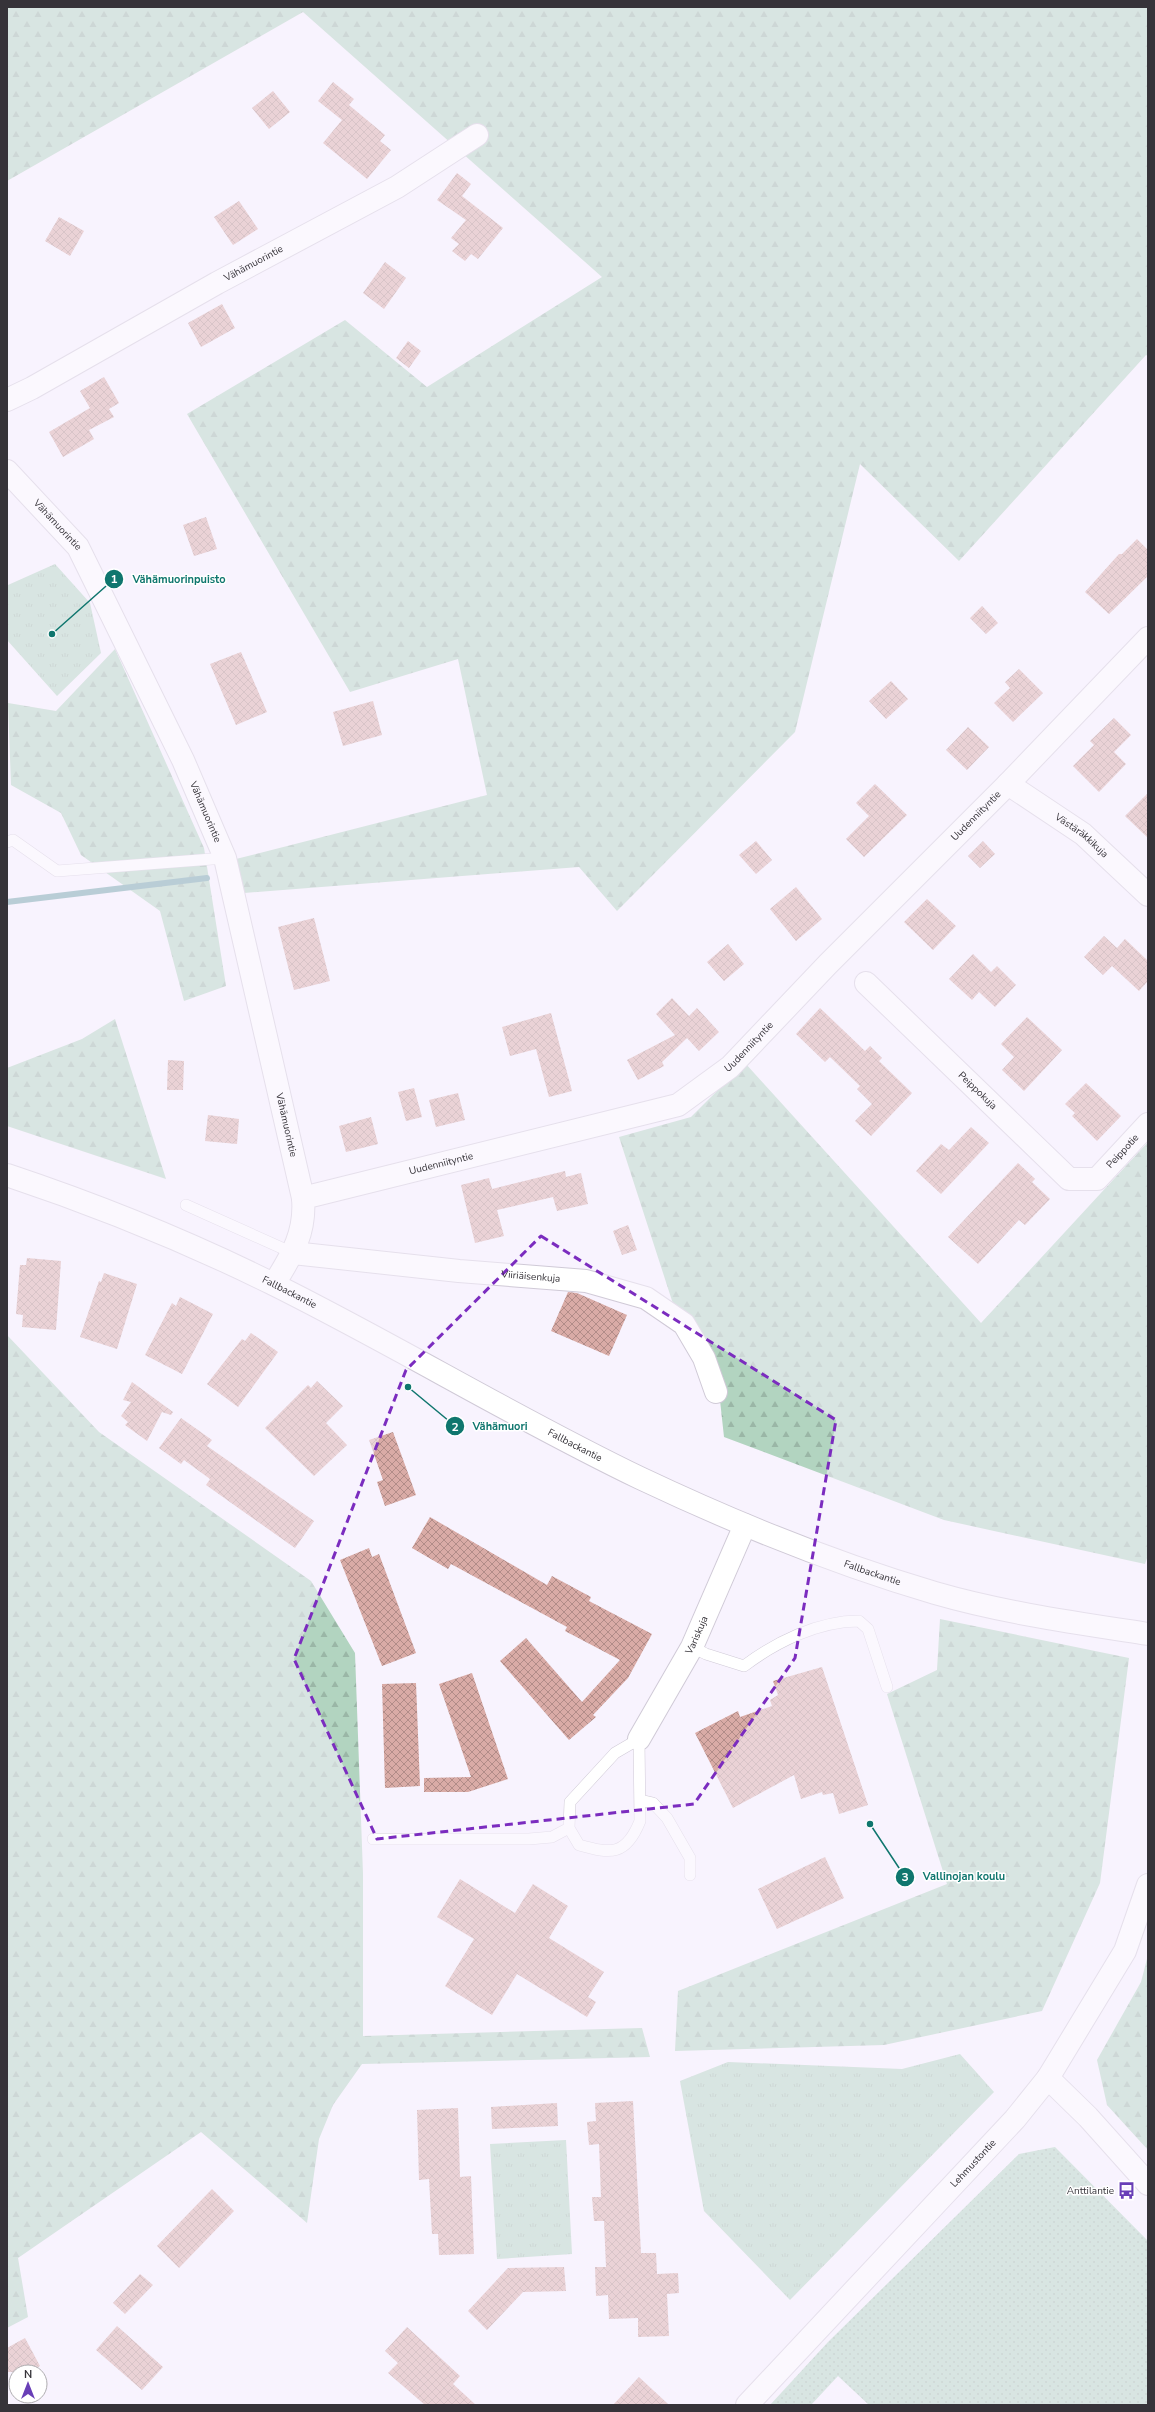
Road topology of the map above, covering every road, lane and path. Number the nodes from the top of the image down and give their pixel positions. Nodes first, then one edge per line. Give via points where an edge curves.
1 (477, 135) dead end
2 (7, 400) edge
3 (7, 471) edge
4 (1148, 638) edge
5 (1008, 784) junction
6 (7, 842) edge
7 (225, 858) junction
8 (1148, 895) edge
9 (866, 984) dead end
10 (1148, 1124) edge
11 (7, 1175) edge
12 (1097, 1179) joint
13 (303, 1198) junction
14 (186, 1205) dead end
15 (293, 1253) junction
16 (274, 1284) junction
17 (716, 1392) dead end
18 (745, 1525) junction
19 (1148, 1634) edge
20 (692, 1647) junction
21 (887, 1687) dead end
22 (639, 1739) junction
23 (640, 1800) junction
24 (569, 1828) junction
25 (373, 1838) dead end
26 (690, 1875) dead end
27 (1148, 1885) edge
28 (1048, 2078) junction
29 (1148, 2184) edge
30 (747, 2405) edge

1 - 2 street, Vähämuorintie via 397,187 217,283
3 - 7 street, Vähämuorintie via 78,547 183,760
4 - 5 street, Uudenniityntie
5 - 8 street, Västäräkkikuja via 1083,834
5 - 13 street, Uudenniityntie via 828,964 730,1067 678,1105
6 - 7 lane via 13,840 57,871
7 - 13 street, Vähämuorintie
9 - 12 street, Peippokuja via 1069,1179
10 - 12 street, Peippotie
11 - 16 street, Fallbackantie via 156,1230
13 - 15 street via 304,1218
14 - 15 lane
15 - 16 street
15 - 17 street, Viiriäisenkuja via 458,1271 586,1281 646,1298 684,1324 704,1358
16 - 18 street, Fallbackantie via 638,1477
18 - 19 street, Fallbackantie via 817,1554 936,1593 1055,1620
18 - 20 street, Variskuja
20 - 21 lane via 744,1666 768,1648 823,1626 859,1621 868,1629
20 - 22 street, Variskuja
22 - 23 lane
22 - 24 lane via 615,1753 570,1802
23 - 24 lane via 640,1821 636,1832 621,1849 605,1852 579,1846
23 - 26 lane via 654,1804 666,1818 690,1858
24 - 25 lane via 552,1838
27 - 28 street, Lehmustontie via 1125,1951
28 - 29 street via 1088,2117
28 - 30 street, Lehmustontie via 1015,2119

